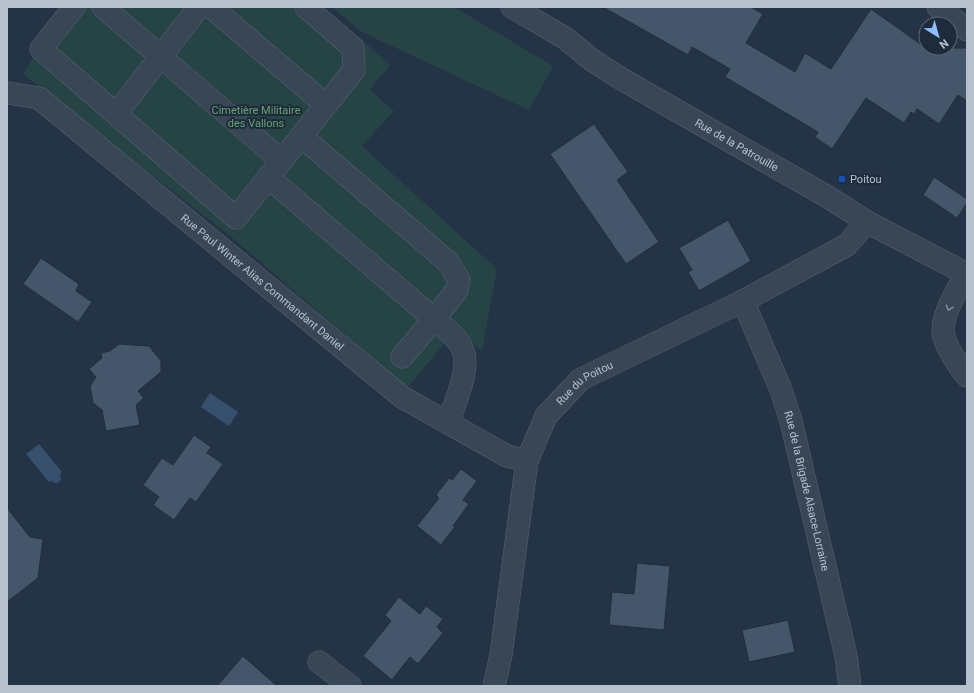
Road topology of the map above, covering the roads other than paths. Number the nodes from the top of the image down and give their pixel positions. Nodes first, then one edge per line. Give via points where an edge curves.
1 (74, 7) edge
2 (103, 7) edge
3 (199, 7) edge
4 (211, 7) edge
5 (306, 7) edge
6 (512, 7) edge
7 (938, 7) edge
8 (967, 30) edge
9 (160, 57) junction
10 (8, 93) edge
11 (326, 105) junction
12 (116, 114) junction
13 (301, 136) junction
14 (275, 169) junction
15 (867, 222) junction
16 (966, 273) edge
17 (743, 302) junction
18 (434, 319) junction
19 (402, 357) dead end
20 (967, 376) edge
21 (448, 423) junction
22 (527, 461) junction
23 (319, 662) dead end
24 (350, 686) edge
25 (494, 686) edge
26 (850, 686) edge

1 - 12 street via 42,49
2 - 9 street
3 - 9 street
4 - 11 street
5 - 11 street via 353,48 354,70
6 - 15 street, Rue de la Patrouille via 565,38 620,78
7 - 8 street
9 - 12 street
9 - 14 street
10 - 21 street, Rue Paul Winter Alias Commandant Daniel via 39,98 402,397
11 - 13 street
12 - 14 street via 236,218
13 - 14 street
13 - 18 street via 448,262 459,280 457,290
14 - 18 street
15 - 16 street, Rue de la Patrouille
15 - 17 street, Rue du Poitou via 848,245
16 -> 20 street via 951,304 943,332 960,369
17 - 22 street, Rue du Poitou via 581,379 546,416
17 - 26 street, Rue de la Brigade Alsace-Lorraine via 781,390 791,421 846,656
18 - 19 street
18 - 21 street via 463,348 466,361
21 - 22 street, Rue Paul Winter Alias Commandant Daniel via 507,456
22 - 25 street, Rue du Poitou via 501,655
23 - 24 street

